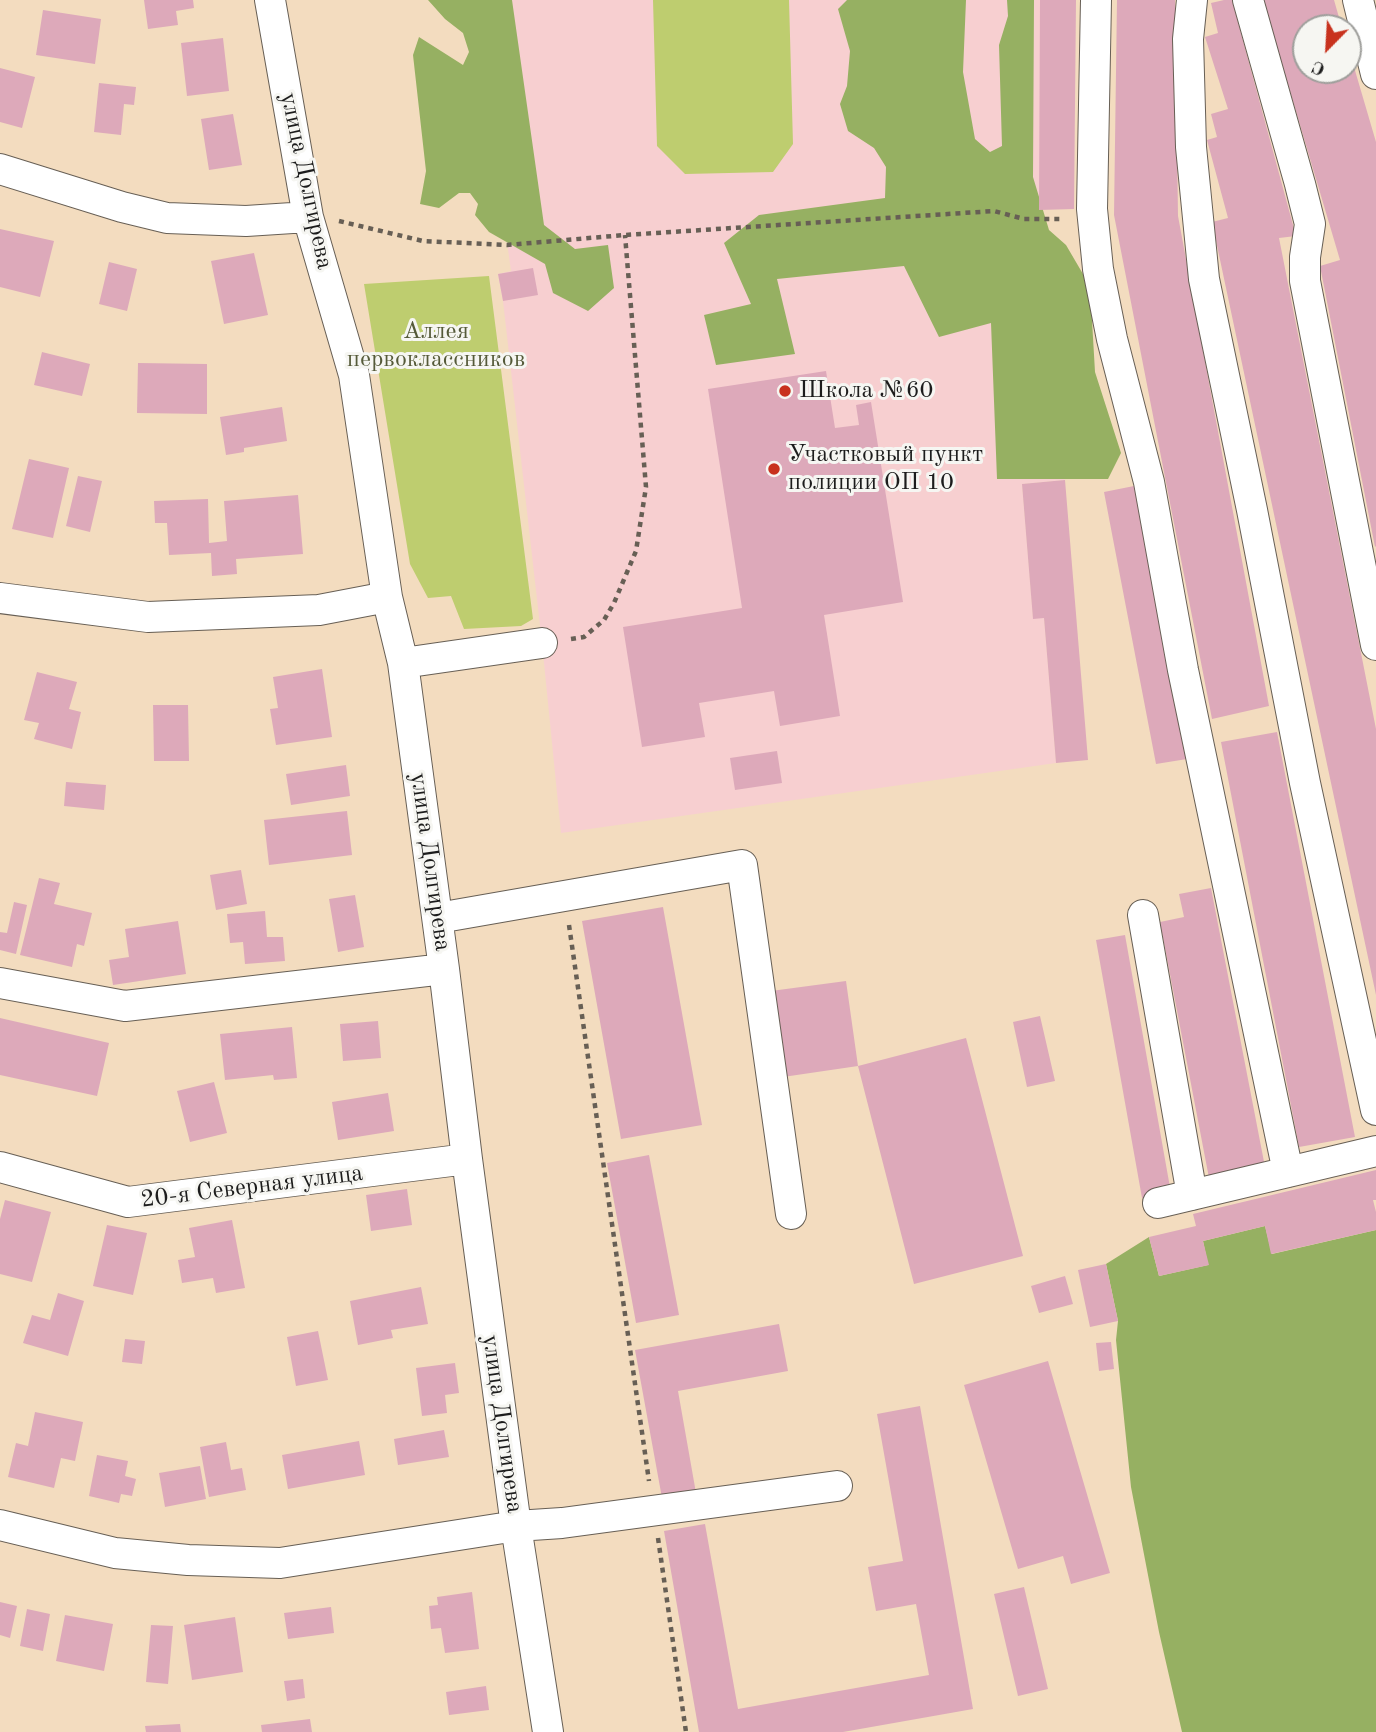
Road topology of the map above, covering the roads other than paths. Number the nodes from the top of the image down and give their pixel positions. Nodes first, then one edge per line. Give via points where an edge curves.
1 (270, 0) edge
2 (1096, 0) edge
3 (1192, 0) edge
4 (1248, 0) edge
5 (1358, 0) edge
6 (1376, 74) edge
7 (0, 169) edge
8 (308, 217) junction
9 (387, 597) junction
10 (0, 598) edge
11 (542, 643) road end
12 (1376, 645) edge
13 (403, 663) junction
14 (1143, 915) dead end
15 (438, 918) junction
16 (444, 969) junction
17 (0, 983) edge
18 (1376, 1110) edge
19 (1376, 1151) edge
20 (467, 1159) junction
21 (0, 1167) edge
22 (1288, 1172) junction
23 (1192, 1195) junction
24 (1157, 1203) dead end
25 (791, 1214) dead end
26 (837, 1486) dead end
27 (0, 1525) edge
28 (516, 1526) junction
29 (548, 1732) edge

1 - 8 street, улица Долгирева
2 - 22 street via 1092,195 1098,269 1149,482
3 - 18 street via 1188,39 1192,147 1204,279
4 - 12 street via 1310,224 1305,281
5 - 6 street
7 - 8 street via 167,218 246,221
8 - 9 street, улица Долгирева via 354,375
9 - 10 street via 320,610 149,617
9 - 13 street, улица Долгирева
11 - 13 street
13 - 15 street, улица Долгирева
14 - 23 street
15 - 16 street, улица Долгирева
15 - 25 street via 743,865
16 - 17 street via 125,1006
16 - 20 street, улица Долгирева
19 - 22 street
20 - 21 street, 20-я Северная улица via 128,1202
20 - 28 street, улица Долгирева
22 - 23 street
23 - 24 street
26 - 28 street
27 - 28 street via 116,1553 280,1563
28 - 29 street, улица Долгирева

